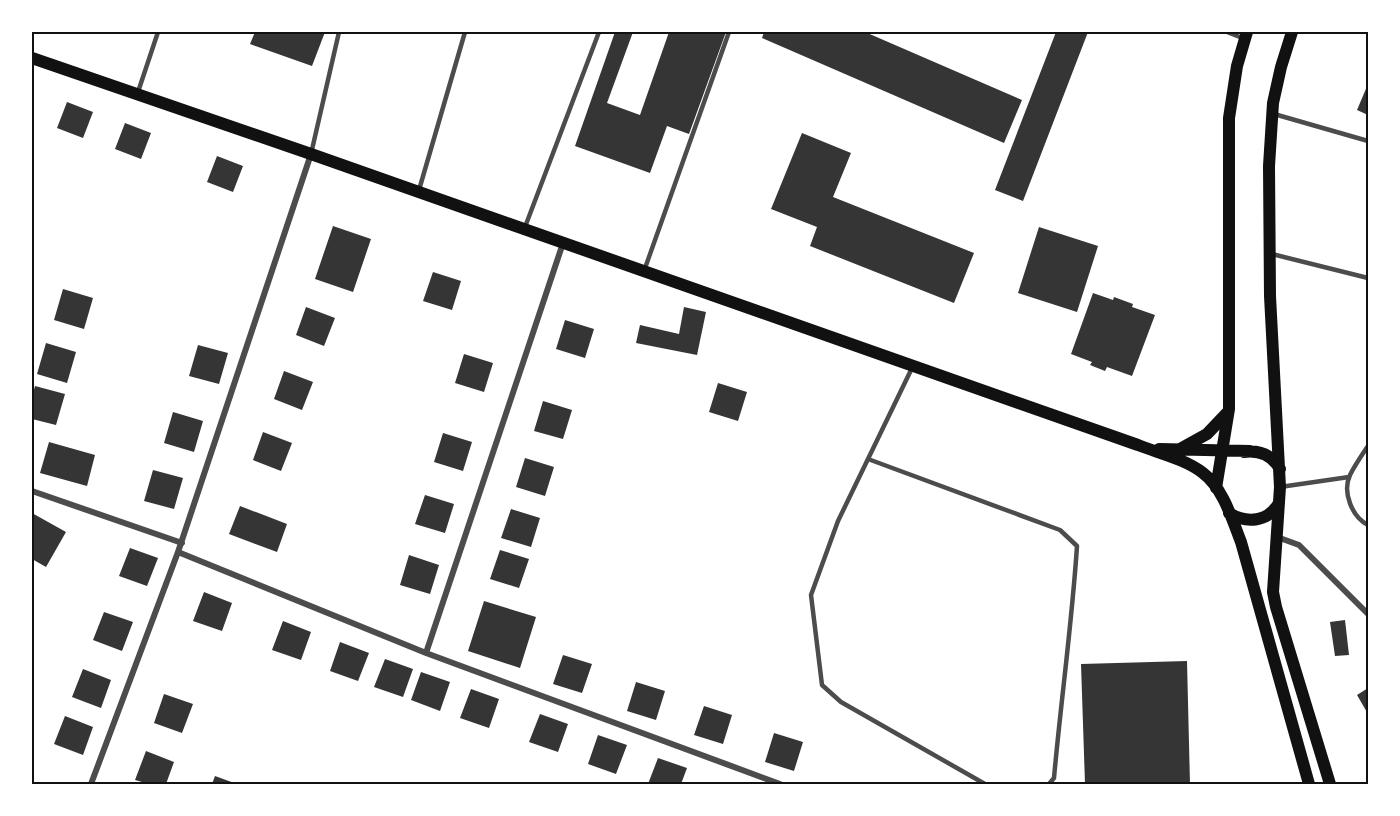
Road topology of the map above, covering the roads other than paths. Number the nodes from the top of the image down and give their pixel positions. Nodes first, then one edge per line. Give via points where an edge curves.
1 (158, 32) edge
2 (339, 32) edge
3 (465, 32) edge
4 (599, 32) edge
5 (729, 32) edge
6 (1227, 32) edge
7 (1292, 32) edge
8 (1246, 35) edge
9 (32, 58) edge
10 (137, 94) junction
11 (1272, 113) junction
12 (1368, 141) edge
13 (311, 154) junction
14 (418, 192) junction
15 (524, 229) junction
16 (563, 243) junction
17 (1269, 253) junction
18 (644, 271) junction
19 (1368, 278) edge
20 (913, 366) junction
21 (1229, 409) junction
22 (1138, 445) junction
23 (1368, 446) edge
24 (1174, 450) junction
25 (1222, 451) junction
26 (1250, 451) junction
27 (868, 459) junction
28 (1280, 470) junction
29 (1349, 477) junction
30 (1217, 481) junction
31 (1280, 487) junction
32 (32, 491) edge
33 (1280, 503) junction
34 (1229, 513) junction
35 (1368, 525) edge
36 (1276, 537) junction
37 (182, 543) junction
38 (178, 552) junction
39 (1368, 614) edge
40 (426, 653) junction
41 (91, 784) edge
42 (780, 784) edge
43 (985, 784) edge
44 (1049, 784) edge
45 (1309, 784) edge
46 (1330, 784) edge

1 - 10 lane
2 - 13 lane
3 - 14 lane
4 - 15 lane
5 - 18 lane
6 - 8 lane
7 - 11 main road
8 - 21 main road via 1229,118
9 - 10 main road
10 - 13 main road
11 - 12 lane
11 - 17 main road
13 - 14 main road
13 - 37 street
14 - 15 main road
15 - 16 main road
16 - 18 main road
16 - 40 street
17 - 19 lane
17 - 28 main road
18 - 20 main road
20 - 22 main road
20 - 27 lane
21 - 24 main road via 1202,438
21 - 25 main road
22 - 24 main road
22 - 30 main road
23 - 29 lane
24 - 25 main road
25 - 26 main road
25 - 30 main road
26 - 28 main road via 1266,454
26 - 30 main road via 1229,459
27 - 43 lane via 838,521 811,595 822,686 841,702
27 - 44 lane via 1060,530 1077,546 1054,778
28 - 31 main road
29 - 31 lane
29 - 35 lane via 1351,508
30 - 34 main road
31 - 33 main road
32 - 37 street
33 - 34 main road via 1271,513 1257,519 1240,519
33 - 36 main road
34 - 45 main road via 1244,553
36 - 39 street via 1299,545
36 - 46 main road via 1276,607
37 - 38 street
38 - 40 street
38 - 41 street
40 - 42 street

